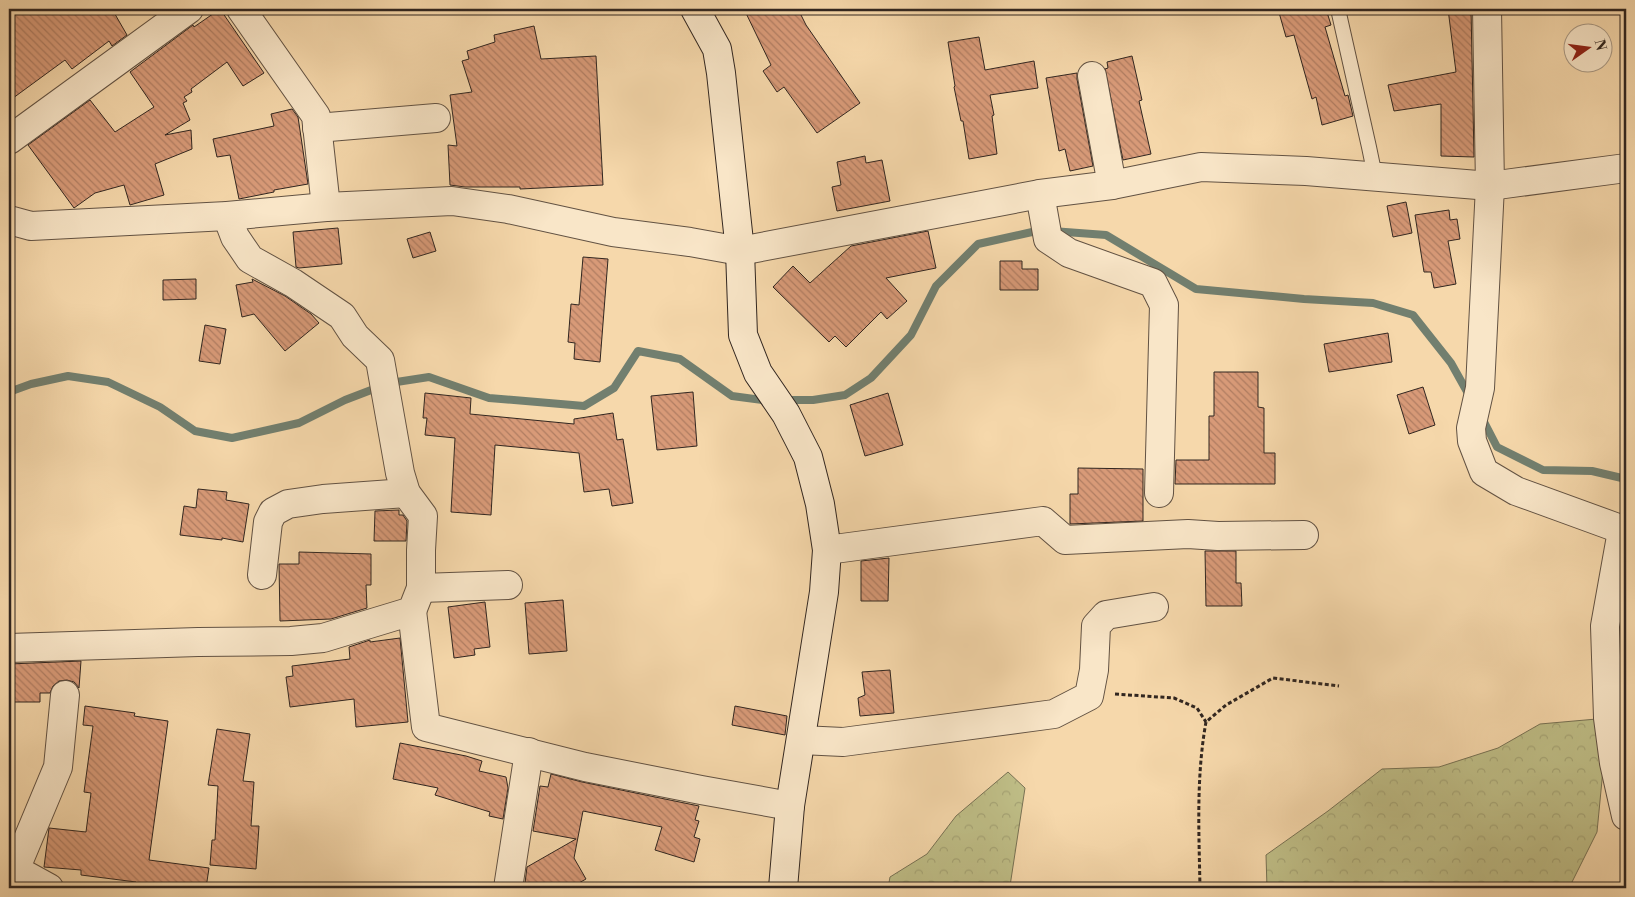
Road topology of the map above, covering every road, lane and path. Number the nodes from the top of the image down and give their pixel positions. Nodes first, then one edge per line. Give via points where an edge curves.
1 (190, 9) edge
2 (241, 9) edge
3 (695, 9) edge
4 (1338, 9) edge
5 (1488, 9) edge
6 (1092, 76) dead end
7 (436, 118) dead end
8 (317, 128) junction
9 (9, 140) edge
10 (1626, 168) edge
11 (1374, 176) junction
12 (1112, 185) junction
13 (1490, 186) junction
14 (1041, 201) junction
15 (326, 207) junction
16 (227, 216) junction
17 (9, 220) edge
18 (740, 251) junction
19 (1159, 492) dead end
20 (406, 493) junction
21 (1624, 531) edge
22 (1304, 535) dead end
23 (827, 550) junction
24 (262, 575) dead end
25 (508, 585) dead end
26 (417, 600) junction
27 (1154, 607) dead end
28 (9, 648) edge
29 (1339, 686) dead end
30 (65, 695) dead end
31 (1089, 696) junction
32 (1206, 722) junction
33 (801, 740) junction
34 (529, 752) junction
35 (790, 806) junction
36 (1626, 816) edge
37 (12, 868) edge
38 (50, 888) edge
39 (508, 888) edge
40 (783, 888) edge
41 (1200, 888) edge

1 - 9 street
2 - 8 street via 316,116
3 - 18 street via 717,48
4 - 11 lane
5 - 13 street
6 - 12 street
7 - 8 street
8 - 15 street
10 - 13 street
11 - 12 street via 1201,167
11 - 13 street
12 - 14 street
13 - 21 street via 1480,388 1471,428 1472,441 1484,472 1516,491
14 - 18 street
14 - 19 street via 1048,239 1069,253 1153,283 1164,305
15 - 16 street
15 - 18 street via 452,201 508,208 613,232
16 - 17 street via 30,226
16 - 20 street via 235,237 250,259 342,316 355,336 380,360
18 - 23 street via 743,335 758,373 786,414 808,457
20 - 24 street via 323,499 288,504 273,512 268,522
20 - 26 street via 423,516
21 - 36 street via 1605,626 1608,718
22 - 23 street via 1188,534 1065,540 1043,521
23 - 33 street via 824,592
25 - 26 street
26 - 28 street via 323,638 291,642
26 - 34 street via 426,727
27 - 31 street via 1106,615 1096,626
29 - 32 path via 1273,678 1226,705
30 - 37 street via 58,767
31 - 32 path via 1123,694 1174,698 1197,708
31 - 33 street via 1054,714 843,742
32 - 41 path via 1199,794
33 - 35 street
34 - 35 street via 585,767
34 - 39 street
35 - 40 street
37 - 38 street

